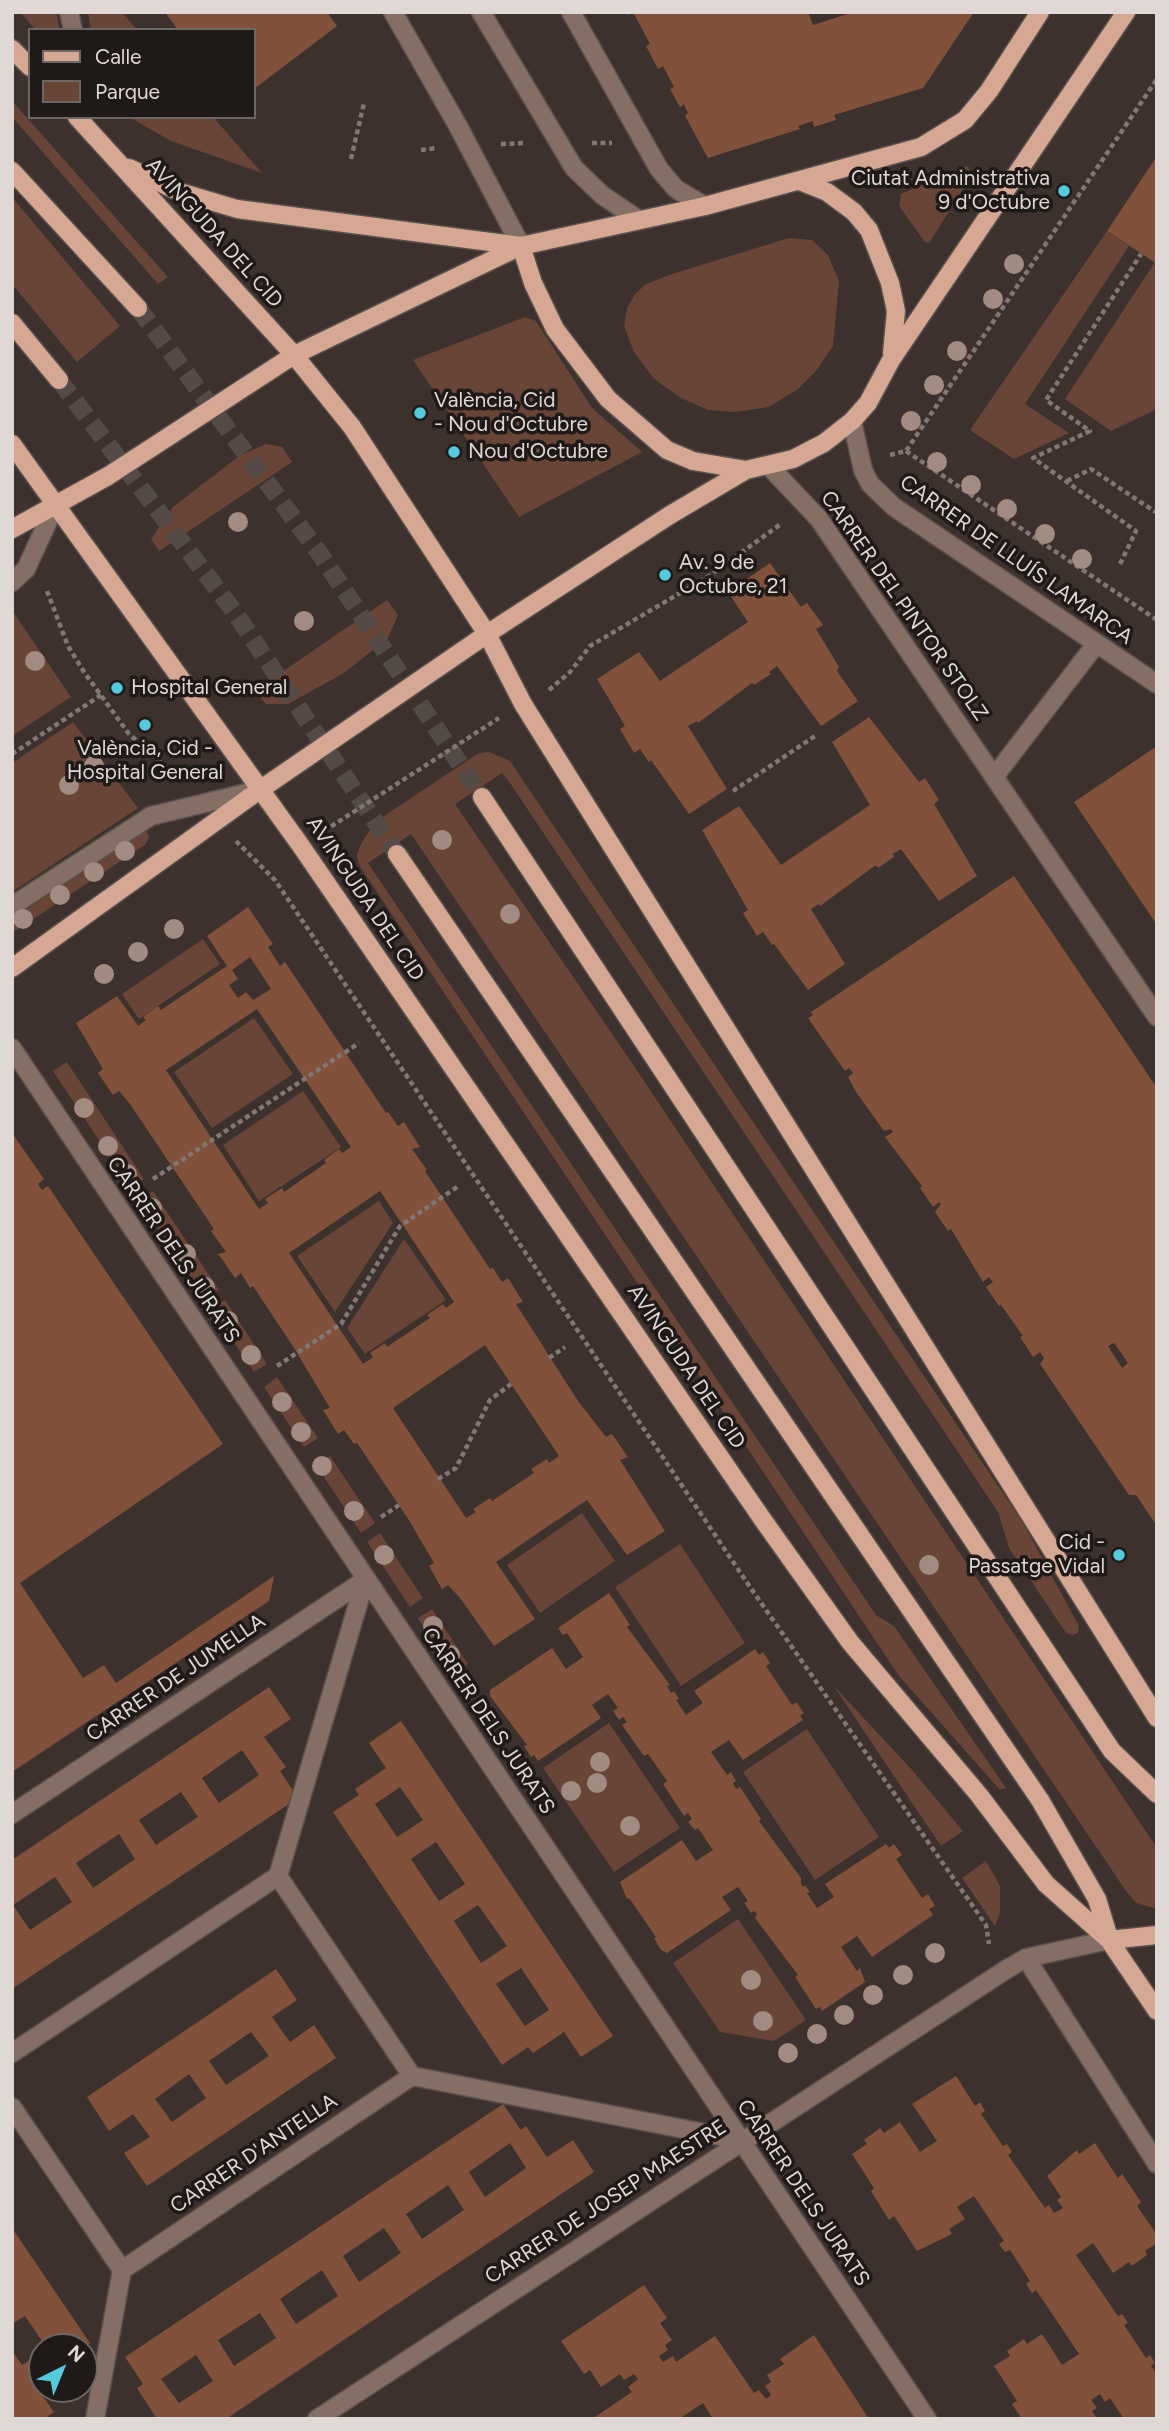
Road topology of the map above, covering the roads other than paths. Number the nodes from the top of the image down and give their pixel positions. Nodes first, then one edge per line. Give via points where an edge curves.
1 (393, 12) edge
2 (481, 12) edge
3 (571, 12) edge
4 (1040, 12) edge
5 (1126, 12) edge
6 (12, 49) edge
7 (28, 66) edge
8 (79, 119) edge
9 (90, 119) edge
10 (100, 142) junction
11 (120, 163) junction
12 (12, 171) edge
13 (802, 182) junction
14 (705, 206) junction
15 (639, 219) junction
16 (521, 246) junction
17 (138, 308) tunnel mouth
18 (12, 323) edge
19 (294, 355) junction
20 (891, 360) junction
21 (60, 380) tunnel mouth
22 (852, 421) junction
23 (12, 444) edge
24 (770, 467) junction
25 (746, 470) junction
26 (55, 506) junction
27 (12, 529) edge
28 (12, 582) edge
29 (487, 634) junction
30 (1096, 645) junction
31 (1157, 684) edge
32 (994, 777) junction
33 (261, 789) junction
34 (482, 797) tunnel mouth
35 (397, 854) tunnel mouth
36 (12, 906) edge
37 (12, 968) edge
38 (1157, 1017) edge
39 (12, 1048) edge
40 (365, 1580) junction
41 (1157, 1718) edge
42 (1157, 1794) edge
43 (12, 1814) edge
44 (278, 1877) junction
45 (1157, 1935) edge
46 (1109, 1940) junction
47 (1026, 1958) junction
48 (1157, 2011) edge
49 (12, 2053) edge
50 (412, 2076) junction
51 (12, 2107) edge
52 (740, 2140) junction
53 (1157, 2164) edge
54 (122, 2270) junction
55 (94, 2419) edge
56 (317, 2419) edge
57 (927, 2419) edge

1 - 16 street
2 - 15 street via 574,168 602,195
3 - 14 street via 659,169 676,189
4 - 13 main road via 965,120 921,147
5 - 20 main road
6 - 7 main road
8 - 10 main road, AVINGUDA DEL CID
9 - 10 street, AVINGUDA DEL CID
10 - 11 main road, AVINGUDA DEL CID
11 - 16 main road via 180,192 237,209
11 - 19 main road, AVINGUDA DEL CID
12 - 17 main road
13 - 14 main road
13 - 20 main road via 827,192 869,230 896,311
14 - 15 main road
15 - 16 main road
16 - 19 main road
16 - 25 main road via 555,329 608,400 667,450 693,461
18 - 21 main road
19 - 26 main road
19 - 29 main road, AVINGUDA DEL CID via 352,427
20 - 22 main road via 868,403
22 - 24 main road via 824,443
22 - 30 street, CARRER DE LLUÍS LAMARCA via 863,470 870,484 894,507
23 - 26 main road, AVINGUDA DEL CID
24 - 25 main road
24 - 32 street, CARRER DEL PINTOR STOLZ via 819,519
25 - 29 main road
26 - 27 main road
26 - 28 street via 30,561
26 - 33 main road, AVINGUDA DEL CID
29 - 33 main road
29 - 41 main road, AVINGUDA DEL CID via 523,704
30 - 31 street, CARRER DE LLUÍS LAMARCA
30 - 32 street
32 - 38 street, CARRER DEL PINTOR STOLZ
33 - 36 street via 151,816
33 - 37 main road
33 - 46 main road, AVINGUDA DEL CID via 850,1642 979,1795 1046,1884
34 - 42 main road via 1112,1752
35 - 46 main road, AVINGUDA DEL CID via 1040,1800 1097,1899
39 - 40 street, CARRER DELS JURATS
40 - 43 street, CARRER DE JUMELLA
40 - 44 street
40 - 52 street, CARRER DELS JURATS
44 - 49 street
44 - 50 street
45 - 46 main road
46 - 47 street, CARRER DE JOSEP MAESTRE
46 - 48 main road, AVINGUDA DEL CID
47 - 52 street, CARRER DE JOSEP MAESTRE
47 - 53 street
50 - 52 street
50 - 54 street, CARRER D'ANTELLA
51 - 54 street
52 - 56 street, CARRER DE JOSEP MAESTRE
52 - 57 street, CARRER DELS JURATS
54 - 55 street

